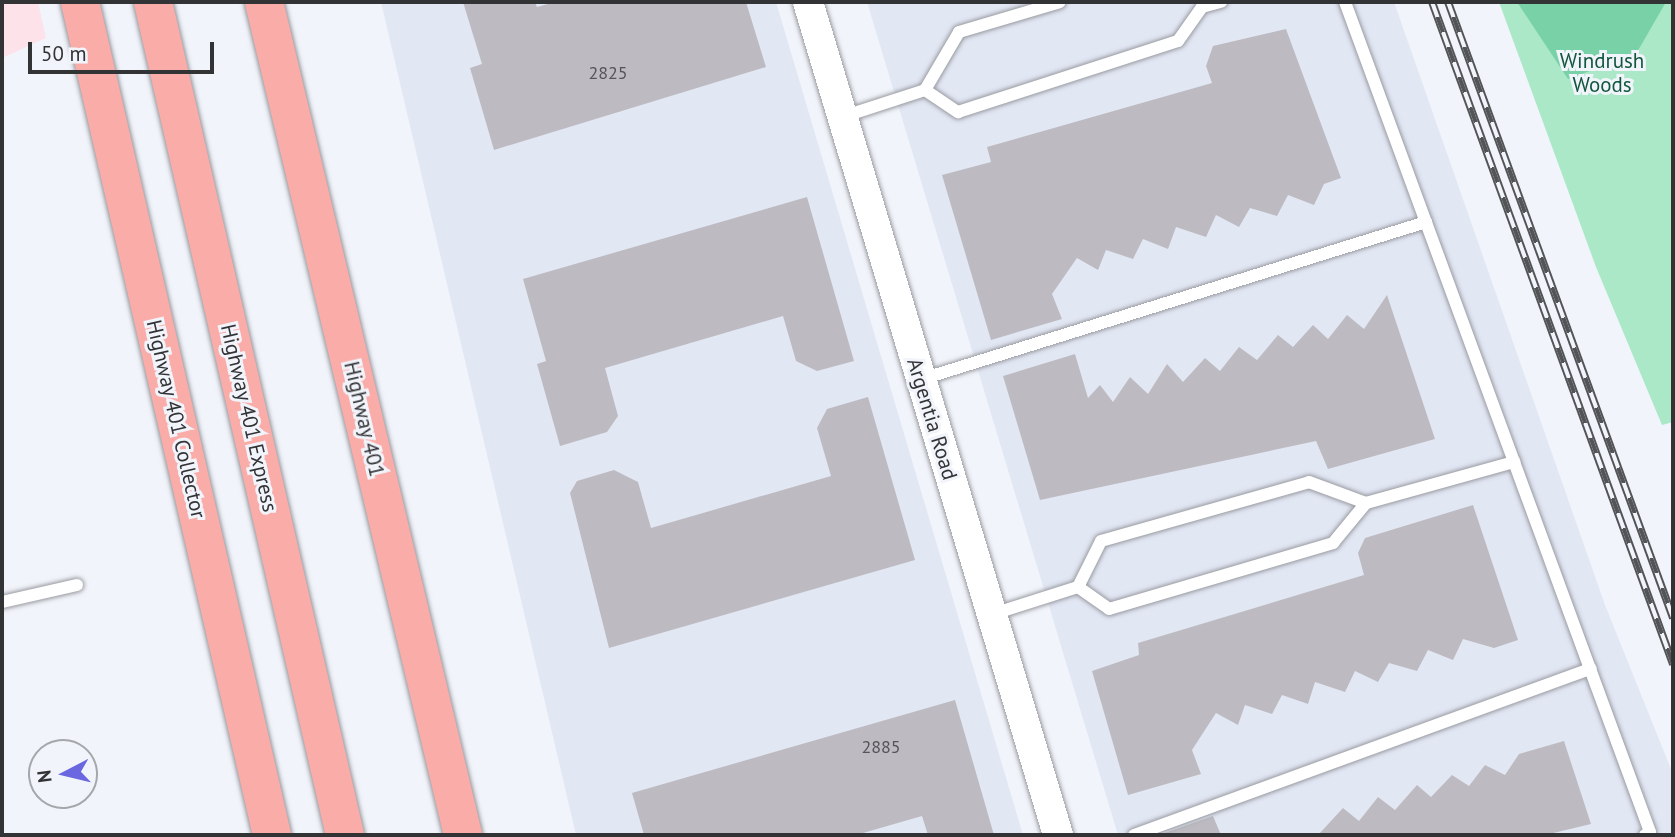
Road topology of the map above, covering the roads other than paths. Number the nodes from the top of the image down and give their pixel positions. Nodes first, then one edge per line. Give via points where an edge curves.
1 (80, 2) edge
2 (153, 2) edge
3 (264, 2) edge
4 (808, 2) edge
5 (1060, 2) edge
6 (1221, 2) edge
7 (1345, 2) edge
8 (1199, 5) edge
9 (925, 90) junction
10 (842, 117) junction
11 (1426, 222) junction
12 (921, 380) junction
13 (1514, 462) junction
14 (1366, 503) junction
15 (76, 586) dead end
16 (1078, 587) junction
17 (2, 602) edge
18 (992, 614) junction
19 (1591, 669) junction
20 (272, 835) edge
21 (345, 835) edge
22 (463, 835) edge
23 (1058, 835) edge
24 (1134, 835) edge
25 (1645, 835) edge

1 - 20 highway, Highway 401 Collector
2 - 21 highway, Highway 401 Express
3 - 22 highway, Highway 401
4 - 10 street, Argentia Road
5 - 9 lane via 959,32
6 - 8 lane
7 - 11 lane
8 - 9 lane via 1178,41 958,112
9 - 10 lane
10 - 12 street, Argentia Road
11 - 12 lane
11 - 13 lane
12 - 18 street, Argentia Road
13 - 14 lane
13 - 19 lane
14 - 16 lane via 1332,543 1109,610
14 - 16 lane via 1309,482 1101,541
15 - 17 lane
16 - 18 lane
18 - 23 street, Argentia Road
19 - 24 lane
19 - 25 lane via 1650,832

